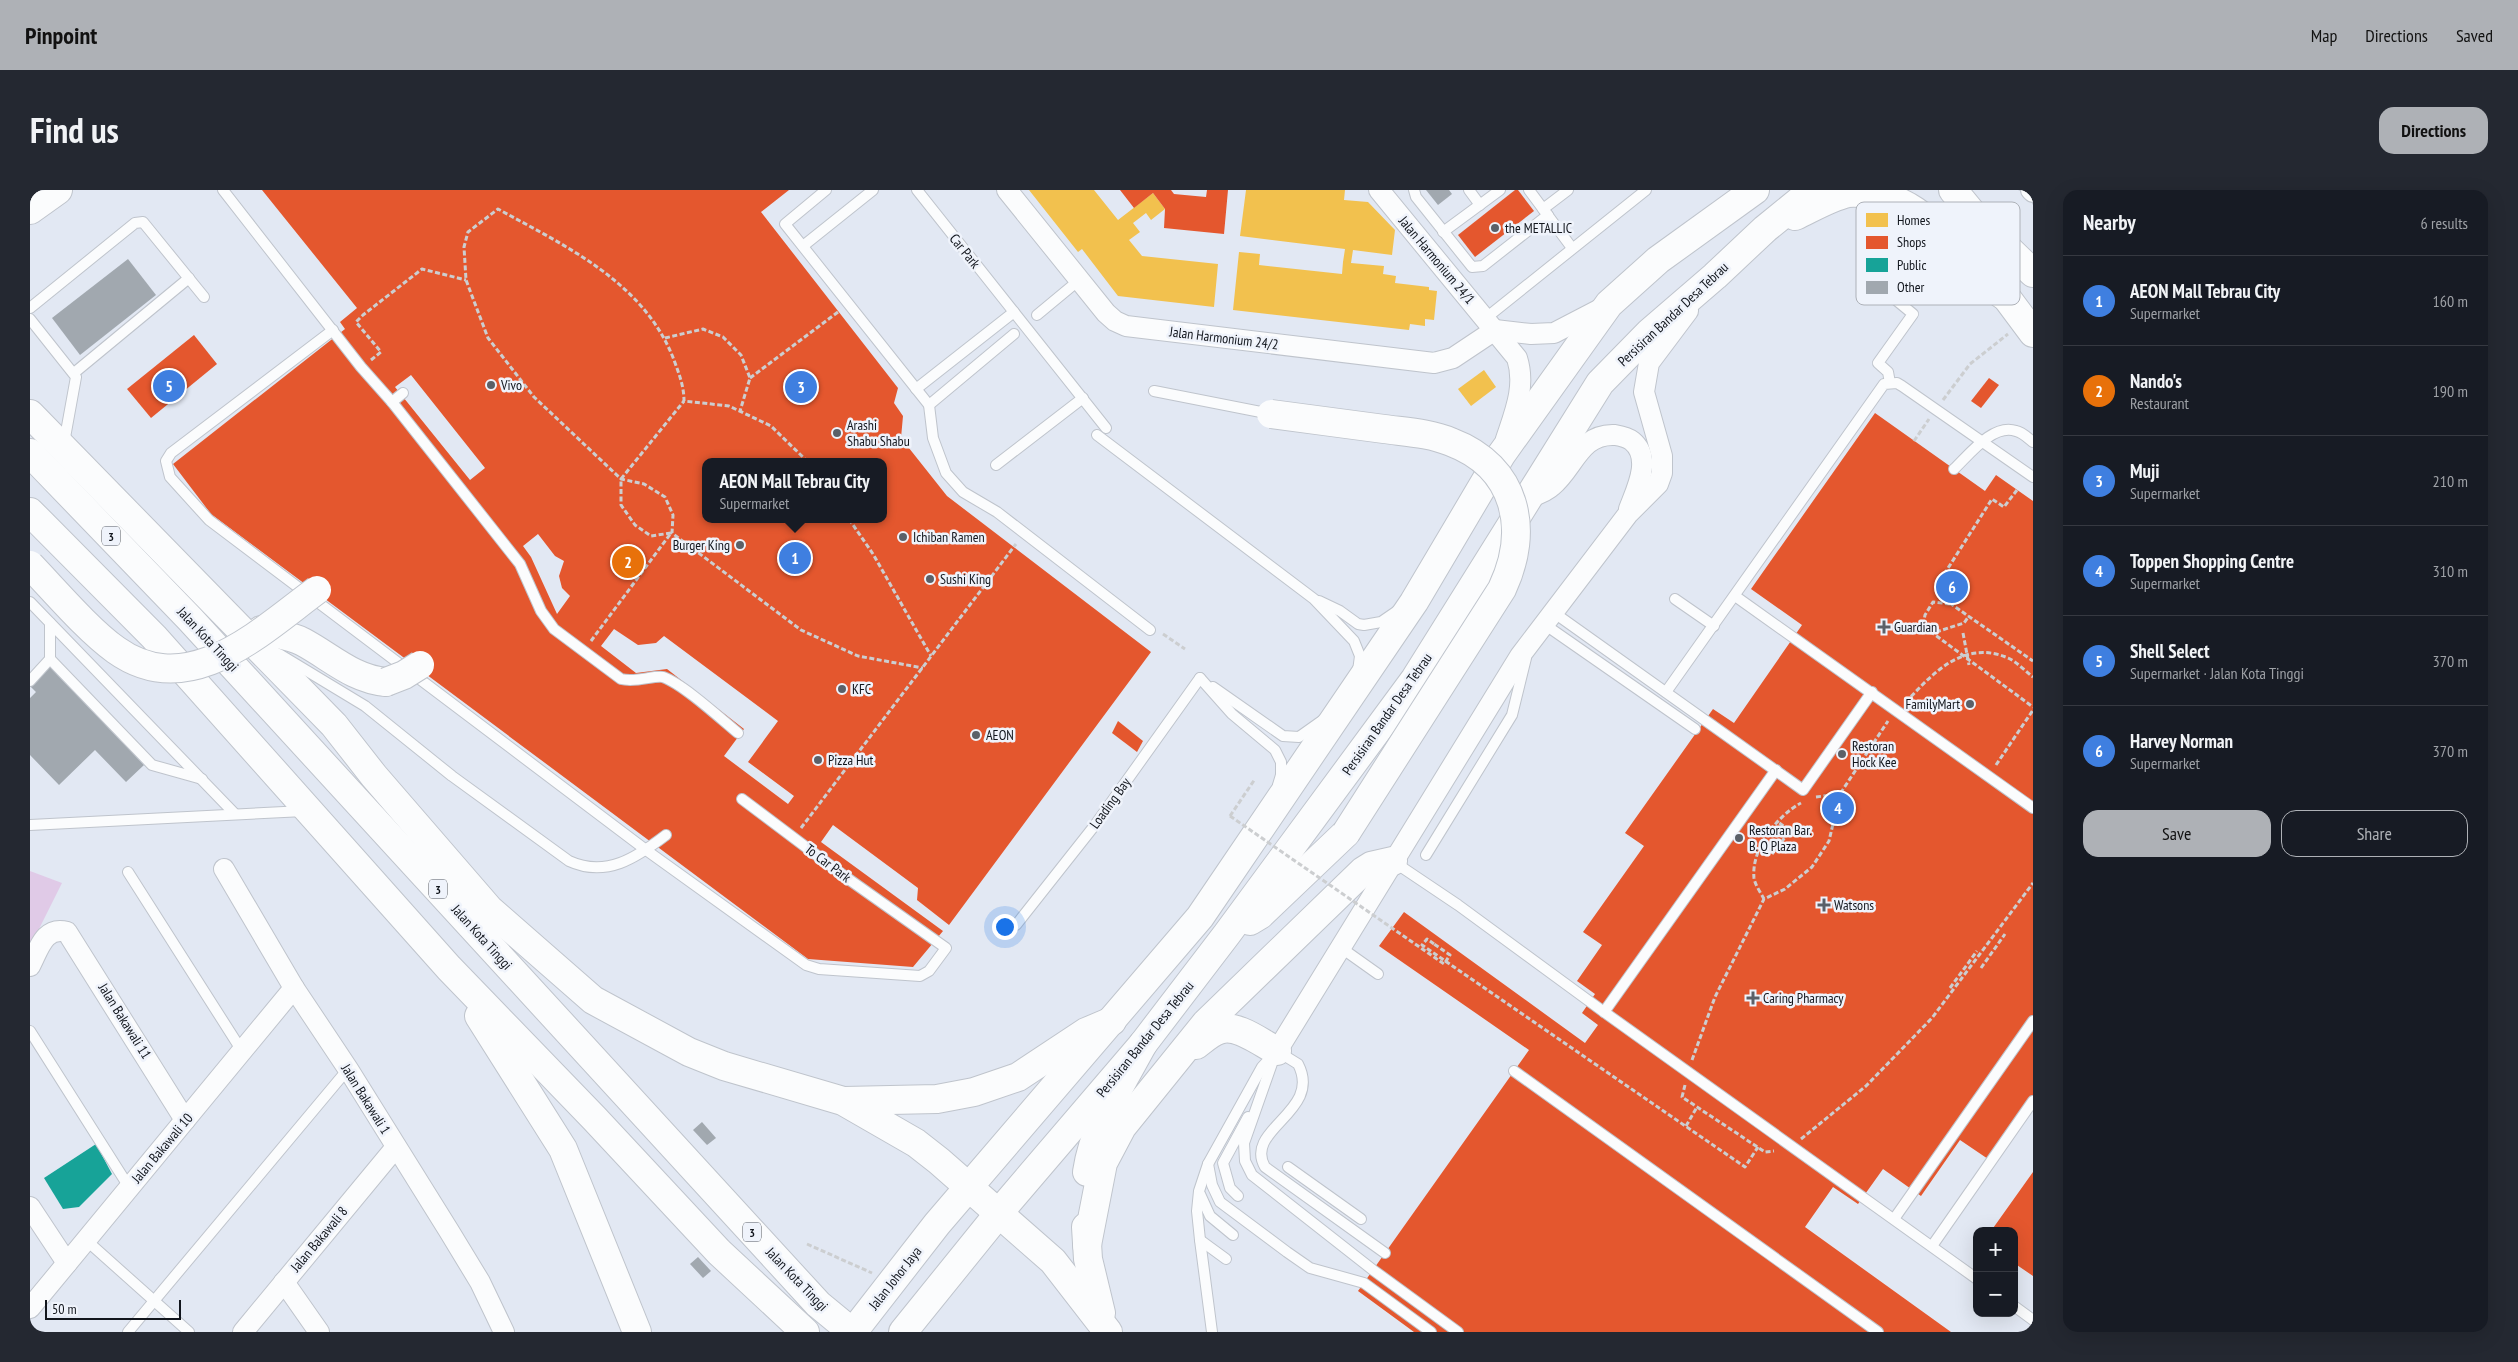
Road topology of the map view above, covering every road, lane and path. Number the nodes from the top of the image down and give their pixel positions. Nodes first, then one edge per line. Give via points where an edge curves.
1 (58, 190) edge
2 (223, 190) edge
3 (826, 190) edge
4 (873, 190) edge
5 (917, 190) edge
6 (1007, 190) edge
7 (1378, 190) edge
8 (1414, 190) edge
9 (1469, 190) edge
10 (1500, 190) edge
11 (1529, 190) edge
12 (1568, 190) edge
13 (1646, 190) edge
14 (1813, 190) edge
15 (1924, 190) edge
16 (1953, 190) edge
17 (1970, 190) edge
18 (1750, 193) edge
19 (1910, 202) edge
20 (1935, 202) edge
21 (1963, 202) edge
22 (1979, 202) edge
23 (1480, 205) junction
24 (30, 210) edge
25 (1545, 212) junction
26 (1765, 229) junction
27 (1443, 232) junction
28 (803, 246) junction
29 (1572, 248) junction
30 (2020, 255) edge
31 (2020, 260) edge
32 (2033, 272) edge
33 (1715, 276) junction
34 (190, 278) junction
35 (466, 280) junction
36 (1078, 281) junction
37 (204, 297) dead end
38 (1609, 304) junction
39 (1902, 305) edge
40 (2012, 305) edge
41 (30, 308) edge
42 (838, 312) dead end
43 (1014, 312) junction
44 (1037, 315) dead end
45 (30, 319) edge
46 (1491, 324) junction
47 (2028, 327) edge
48 (333, 330) junction
49 (1014, 334) dead end
50 (665, 338) junction
51 (361, 367) junction
52 (74, 373) junction
53 (750, 378) junction
54 (1890, 382) junction
55 (916, 389) junction
56 (1154, 391) dead end
57 (403, 393) dead end
58 (1083, 398) junction
59 (684, 401) junction
60 (392, 402) junction
61 (929, 405) junction
62 (1936, 409) junction
63 (740, 412) junction
64 (30, 414) edge
65 (1271, 414) joint
66 (1106, 428) dead end
67 (1098, 435) dead end
68 (1914, 440) dead end
69 (2033, 442) edge
70 (63, 448) junction
71 (30, 453) edge
72 (1501, 455) junction
73 (804, 458) edge
74 (996, 464) dead end
75 (1954, 469) dead end
76 (2033, 477) edge
77 (621, 479) junction
78 (2017, 490) dead end
79 (1528, 498) junction
80 (30, 512) edge
81 (1628, 514) junction
82 (852, 523) edge
83 (672, 533) junction
84 (1024, 533) junction
85 (30, 565) edge
86 (317, 590) dead end
87 (1735, 596) junction
88 (1314, 599) junction
89 (1675, 599) dead end
90 (30, 602) edge
91 (1414, 602) junction
92 (1951, 604) junction
93 (1970, 616) junction
94 (1549, 618) junction
95 (190, 619) junction
96 (50, 623) junction
97 (1714, 626) junction
98 (1150, 630) dead end
99 (254, 632) junction
100 (1936, 632) dead end
101 (1963, 633) dead end
102 (1159, 639) dead end
103 (1528, 645) junction
104 (1185, 648) dead end
105 (584, 651) junction
106 (931, 656) junction
107 (50, 659) junction
108 (2033, 661) edge
109 (420, 665) dead end
110 (1969, 665) dead end
111 (922, 668) junction
112 (1639, 672) junction
113 (2033, 677) edge
114 (1200, 678) junction
115 (30, 680) edge
116 (1631, 684) junction
117 (1666, 692) junction
118 (1872, 692) junction
119 (1349, 699) junction
120 (1901, 708) dead end
121 (2033, 708) edge
122 (1894, 714) dead end
123 (1695, 729) dead end
124 (738, 733) dead end
125 (1776, 770) junction
126 (374, 776) junction
127 (1988, 776) junction
128 (203, 779) junction
129 (1255, 780) dead end
130 (1840, 794) junction
131 (1814, 797) dead end
132 (742, 799) dead end
133 (1806, 800) dead end
134 (2033, 808) edge
135 (308, 810) junction
136 (234, 814) junction
137 (1266, 820) junction
138 (1778, 822) junction
139 (30, 825) edge
140 (666, 835) dead end
141 (794, 838) junction
142 (1760, 845) junction
143 (646, 850) junction
144 (1426, 855) dead end
145 (1393, 861) junction
146 (224, 869) dead end
147 (128, 872) dead end
148 (2033, 883) edge
149 (1764, 899) junction
150 (1016, 925) dead end
151 (1227, 934) junction
152 (2005, 934) dead end
153 (1340, 947) junction
154 (1977, 951) dead end
155 (30, 966) edge
156 (449, 968) junction
157 (1981, 968) dead end
158 (1378, 974) dead end
159 (294, 988) junction
160 (1950, 988) dead end
161 (1604, 1012) junction
162 (1112, 1021) junction
163 (2033, 1022) edge
164 (30, 1031) edge
165 (1143, 1044) junction
166 (242, 1051) junction
167 (1276, 1051) junction
168 (1180, 1054) junction
169 (1691, 1062) dead end
170 (348, 1069) junction
171 (1514, 1071) dead end
172 (1686, 1080) dead end
173 (1268, 1081) junction
174 (2033, 1100) edge
175 (843, 1101) junction
176 (1697, 1107) junction
177 (185, 1120) junction
178 (1684, 1125) junction
179 (1800, 1140) dead end
180 (396, 1147) junction
181 (1758, 1147) junction
182 (1780, 1151) dead end
183 (1208, 1164) junction
184 (1288, 1167) dead end
185 (130, 1187) junction
186 (969, 1188) junction
187 (1199, 1191) junction
188 (1238, 1196) dead end
189 (30, 1207) edge
190 (998, 1214) junction
191 (1361, 1219) dead end
192 (1894, 1219) junction
193 (1233, 1235) dead end
194 (86, 1240) junction
195 (1200, 1240) junction
196 (807, 1244) dead end
197 (1088, 1245) junction
198 (1932, 1246) junction
199 (1385, 1254) dead end
200 (1226, 1259) dead end
201 (67, 1263) junction
202 (878, 1276) dead end
203 (1973, 1276) edge
204 (284, 1282) junction
205 (154, 1301) junction
206 (30, 1308) edge
207 (2018, 1309) edge
208 (2033, 1320) edge
209 (1106, 1328) edge
210 (638, 1329) edge
211 (128, 1332) edge
212 (189, 1332) edge
213 (243, 1332) edge
214 (319, 1332) edge
215 (504, 1332) edge
216 (805, 1332) edge
217 (852, 1332) edge
218 (903, 1332) edge
219 (1212, 1332) edge
220 (1432, 1332) edge
221 (1458, 1332) edge
222 (1878, 1332) edge

1 - 24 main road
2 - 48 lane
3 - 28 lane via 786,224
4 - 28 lane
5 - 43 lane, Car Park
6 - 36 street, Jalan Harmonium 24/2
7 - 46 street, Jalan Harmonium 24/1
8 - 27 lane
9 - 23 lane
10 - 23 lane
11 - 25 lane
12 - 25 lane
13 - 29 lane
14 - 26 main road, Persisiran Bandar Desa Tebrau
15 - 20 main road
16 - 21 main road
17 - 22 main road
18 - 38 main road via 1658,260
19 - 26 main road via 1873,191 1846,193
23 - 27 lane
25 - 27 lane via 1478,268 1468,264
25 - 29 lane
26 - 33 main road, Persisiran Bandar Desa Tebrau
28 - 55 lane
29 - 46 lane
30 - 32 main road
31 - 32 main road
33 - 79 main road, Persisiran Bandar Desa Tebrau via 1650,332 1600,383
33 - 81 street via 1649,363 1644,392 1660,445 1662,473 1658,484
34 - 37 lane
34 - 41 lane via 149,227 143,222 135,223
34 - 52 lane
35 - 50 path via 464,247 468,232 498,209 583,255 611,276 624,287
35 - 51 path via 422,269 363,316 356,322 381,352
35 - 77 path via 488,338 534,398
36 - 44 lane
36 - 46 street, Jalan Harmonium 24/2 via 1110,318 1126,326 1428,363 1452,358
38 - 46 street via 1554,333 1531,334
38 - 72 main road
39 - 54 lane via 1913,314 1878,362 1888,372
40 - 47 main road
42 - 53 path
43 - 55 lane
43 - 58 lane, Car Park
45 - 52 lane
46 - 72 street, Jalan Harmonium 24/1 via 1517,358 1520,369 1519,396
47 - 62 path via 1970,364
48 - 51 lane
48 - 143 lane via 170,453 166,461 170,477 209,520
49 - 61 lane
50 - 53 path via 703,329 724,337 741,355
50 - 59 path via 684,388
51 - 60 lane
52 - 70 lane via 76,385
53 - 63 path
54 - 62 lane via 1902,386
54 - 87 lane via 1880,389
55 - 61 lane
56 - 65 lane
57 - 60 lane
58 - 66 lane, Car Park
58 - 74 lane
59 - 63 path via 729,406
59 - 77 path
60 - 105 lane via 520,564 554,629
61 - 84 lane via 933,438 946,473 963,492
62 - 68 path
62 - 76 lane
63 - 73 path via 771,426
64 - 70 main road
65 - 151 main road, bridge via 1422,434 1456,444 1497,475 1508,492 1515,519 1516,547 1502,589 1346,833 1260,914
67 - 88 lane
69 - 75 lane via 2016,430 2003,430 1992,435
70 - 99 main road
71 - 95 main road, Jalan Kota Tinggi / 3
72 - 91 main road
77 - 83 path via 644,484 665,497 673,515
77 - 83 path via 621,505 635,525 650,536
78 - 92 path via 2004,507 1992,499 1943,576 1940,590
79 - 81 street via 1552,487 1587,443 1609,435 1623,436 1639,448 1642,459 1641,475
79 - 151 main road, Persisiran Bandar Desa Tebrau via 1415,678
80 - 135 main road via 154,637
81 - 94 street
82 - 106 path
83 - 105 path
83 - 111 path via 801,630 858,656
84 - 98 lane
84 - 106 path
85 - 99 main road, bridge via 108,644 142,664 176,669 201,665 221,658
86 - 99 main road, bridge
87 - 97 lane
87 - 118 lane
88 - 91 lane via 1364,625 1381,622
88 - 119 lane via 1350,634 1358,649 1360,666
89 - 97 lane
90 - 96 lane
91 - 119 main road
92 - 93 path
92 - 121 path via 1934,602 1923,626
93 - 100 path via 1964,623
93 - 108 path
94 - 103 street
94 - 112 lane
94 - 116 lane
95 - 126 main road via 230,645 321,734
95 - 217 main road, Jalan Kota Tinggi / 3 via 818,1304
96 - 107 lane
96 - 128 lane
97 - 117 lane
99 - 109 main road, bridge via 297,639 353,674 369,680 386,682
99 - 126 main road
99 - 143 lane via 365,706 452,776 569,860 596,868 619,864
101 - 110 path
102 - 104 path via 1164,633
103 - 144 lane via 1512,715
103 - 145 street
105 - 124 lane via 621,679 632,682 661,676
106 - 111 path
107 - 115 lane
107 - 128 lane via 152,765
111 - 141 path
112 - 116 lane
112 - 117 lane
113 - 120 path via 2008,658 1984,653 1958,656 1931,675
114 - 119 lane via 1285,736 1299,737
114 - 137 lane via 1232,714 1275,750 1281,762 1281,775
114 - 150 lane, Loading Bay via 1095,825
116 - 123 lane
117 - 125 lane
118 - 125 lane via 1803,790
118 - 127 lane
119 - 137 main road
121 - 127 path
122 - 130 path
125 - 161 lane
126 - 175 main road via 489,909 593,1000 689,1052 724,1066
127 - 134 lane
128 - 136 lane
129 - 178 path, bridge via 1230,816 1444,964 1450,955 1427,939 1422,946
130 - 131 path
130 - 149 path via 1829,841 1812,867 1785,889
132 - 141 lane, To Car Park
133 - 138 path
135 - 136 lane
135 - 156 main road
136 - 139 lane
137 - 162 main road via 1200,917
138 - 142 path
138 - 142 path via 1790,831 1772,854
140 - 143 lane
141 - 143 lane, To Car Park via 946,948 930,971 920,976 819,969 806,965
142 - 149 path via 1754,880
145 - 153 street
145 - 161 lane via 1458,904
145 - 168 main road via 1363,871 1206,1023
146 - 159 street, Jalan Bakawali 1
147 - 166 lane
148 - 179 path via 1932,1018 1866,1086
149 - 169 path via 1715,997
151 - 165 main road, Persisiran Bandar Desa Tebrau
152 - 157 path
153 - 158 lane
153 - 167 street
154 - 160 path
155 - 177 street, Jalan Bakawali 11 via 50,931 67,932
156 - 210 main road via 563,1149
156 - 216 main road via 719,1252
159 - 166 street, Jalan Bakawali 10
159 - 170 street, Jalan Bakawali 1
161 - 192 lane
162 - 175 main road via 1086,1032 1018,1077 974,1092 938,1099
162 - 186 main road
163 - 192 lane
164 - 185 lane
165 - 190 main road, Persisiran Bandar Desa Tebrau
165 - 197 main road via 1099,1126 1090,1154 1084,1193
166 - 177 street, Jalan Bakawali 10
167 - 168 main road via 1227,1028 1210,1034
167 - 173 lane
167 - 183 lane via 1262,1067
167 - 199 lane via 1298,1064 1304,1086 1299,1101 1262,1144 1260,1159 1265,1167
168 - 197 main road via 1122,1127 1103,1163
170 - 180 street, Jalan Bakawali 1
170 - 205 lane
171 - 222 lane
172 - 176 path via 1682,1097
173 - 188 lane via 1223,1163 1230,1188
173 - 221 lane via 1244,1143 1245,1161 1252,1175
174 - 198 lane
175 - 186 main road via 916,1143
176 - 178 path
176 - 181 path
177 - 185 street, Jalan Bakawali 10
178 - 181 path via 1745,1167
180 - 204 street, Jalan Bakawali 8
180 - 215 street, Jalan Bakawali 1 via 480,1282
181 - 182 path via 1765,1152
183 - 187 lane
183 - 220 lane via 1212,1185 1220,1202 1272,1241 1310,1268 1364,1283
184 - 191 lane
185 - 194 street, Jalan Bakawali 10
186 - 190 main road
186 - 217 main road, Jalan Johor Jaya
187 - 193 lane via 1210,1216
187 - 195 lane
189 - 201 street
190 - 209 main road via 1053,1261
190 - 218 main road, Persisiran Bandar Desa Tebrau
192 - 198 lane
194 - 201 street, Jalan Bakawali 10
194 - 205 lane
195 - 200 lane
195 - 219 lane
196 - 202 path
197 - 209 main road via 1094,1288
198 - 203 lane
201 - 206 street, Jalan Bakawali 10
204 - 213 street, Jalan Bakawali 8
204 - 214 street
205 - 211 lane
205 - 212 lane
207 - 208 lane

